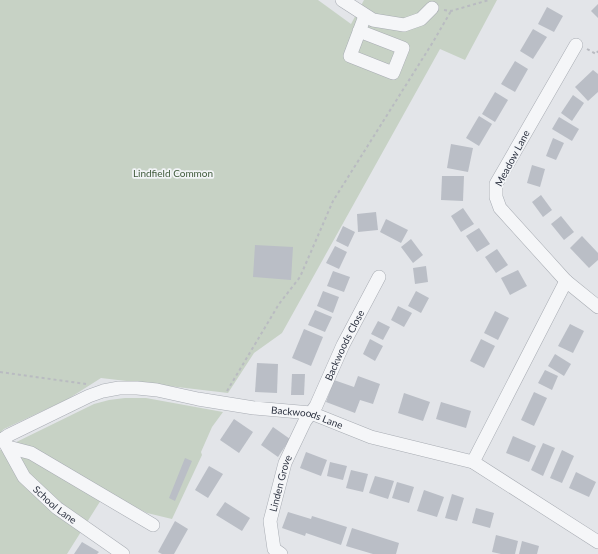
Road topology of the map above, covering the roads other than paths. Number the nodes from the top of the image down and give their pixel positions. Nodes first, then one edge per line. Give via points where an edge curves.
1 (342, 0) edge
2 (432, 8) road end
3 (369, 18) junction
4 (359, 31) dead end
5 (576, 45) dead end
6 (379, 278) dead end
7 (566, 281) junction
8 (598, 307) edge
9 (311, 413) junction
10 (4, 442) edge
11 (473, 462) junction
12 (153, 524) dead end
13 (598, 542) edge
14 (123, 554) edge
15 (281, 554) edge

1 - 3 street
2 - 3 street via 421,19 404,25
3 - 4 street
5 - 7 street, Meadow Lane via 496,184 495,190 500,208
6 - 9 street, Backwoods Close via 343,345
7 - 8 street, Meadow Lane
7 - 11 street
9 - 10 street, Backwoods Lane via 254,408 157,390 119,388 89,396 44,417
9 - 11 street, Backwoods Lane via 371,437
9 - 15 street, Linden Grove via 285,463 270,521 274,549
10 - 12 street via 30,453
10 - 14 street, School Lane via 24,477 57,508
11 - 13 street, Backwoods Lane

